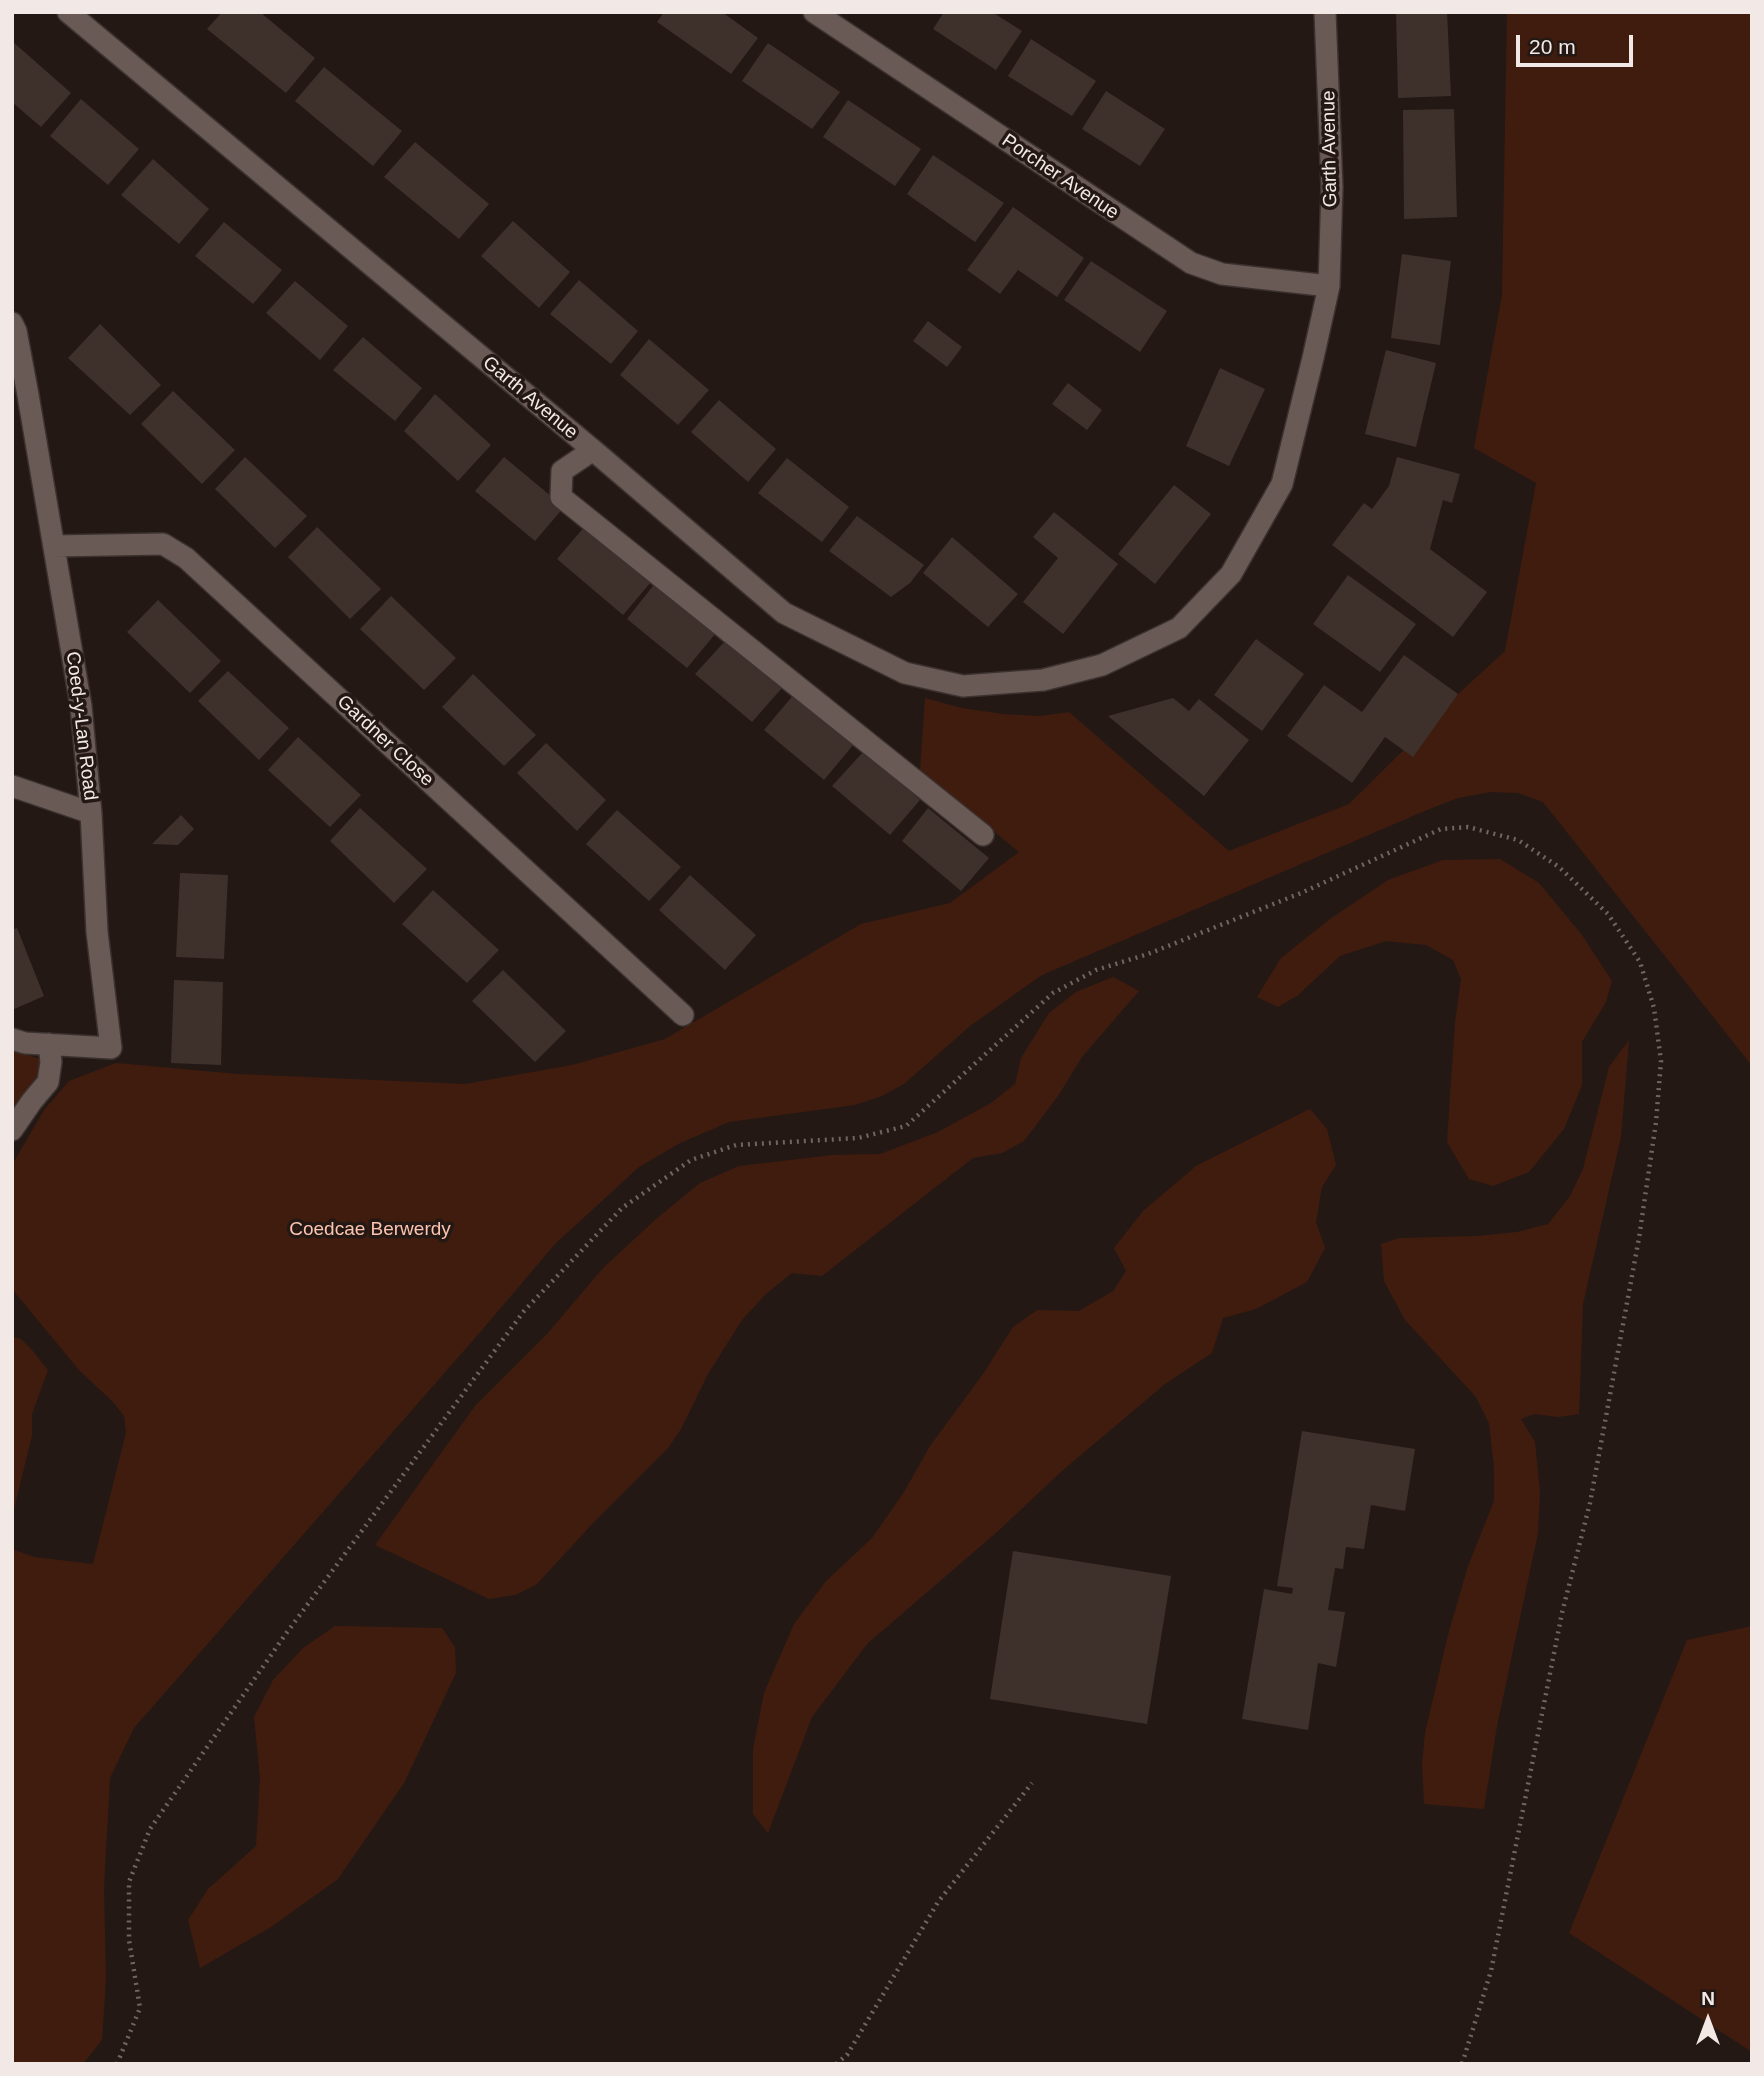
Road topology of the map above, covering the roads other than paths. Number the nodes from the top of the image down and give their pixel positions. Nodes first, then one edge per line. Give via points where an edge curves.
1 (68, 12) edge
2 (814, 12) edge
3 (1325, 12) edge
4 (1329, 286) junction
5 (12, 323) edge
6 (593, 450) junction
7 (54, 546) junction
8 (12, 786) edge
9 (91, 814) junction
10 (983, 835) dead end
11 (683, 1016) dead end
12 (18, 1041) edge
13 (49, 1044) junction
14 (12, 1130) edge

1 - 6 street, Garth Avenue
2 - 4 street, Porcher Avenue via 1191,263 1223,274
3 - 4 street, Garth Avenue via 1332,187
4 - 6 street, Garth Avenue via 1282,484 1231,574 1179,628 1102,665 1043,680 963,686 905,673 785,614
5 - 7 street, Coed-y-Lan Road
6 - 10 street, Garth Avenue via 562,471 561,497
7 - 9 street, Coed-y-Lan Road via 81,706
7 - 11 street, Gardner Close via 163,544 186,558
8 - 9 street
9 - 13 street, Coed-y-Lan Road via 97,932 111,1048
12 - 13 street, Coed-y-Lan Road
13 - 14 street via 48,1082

